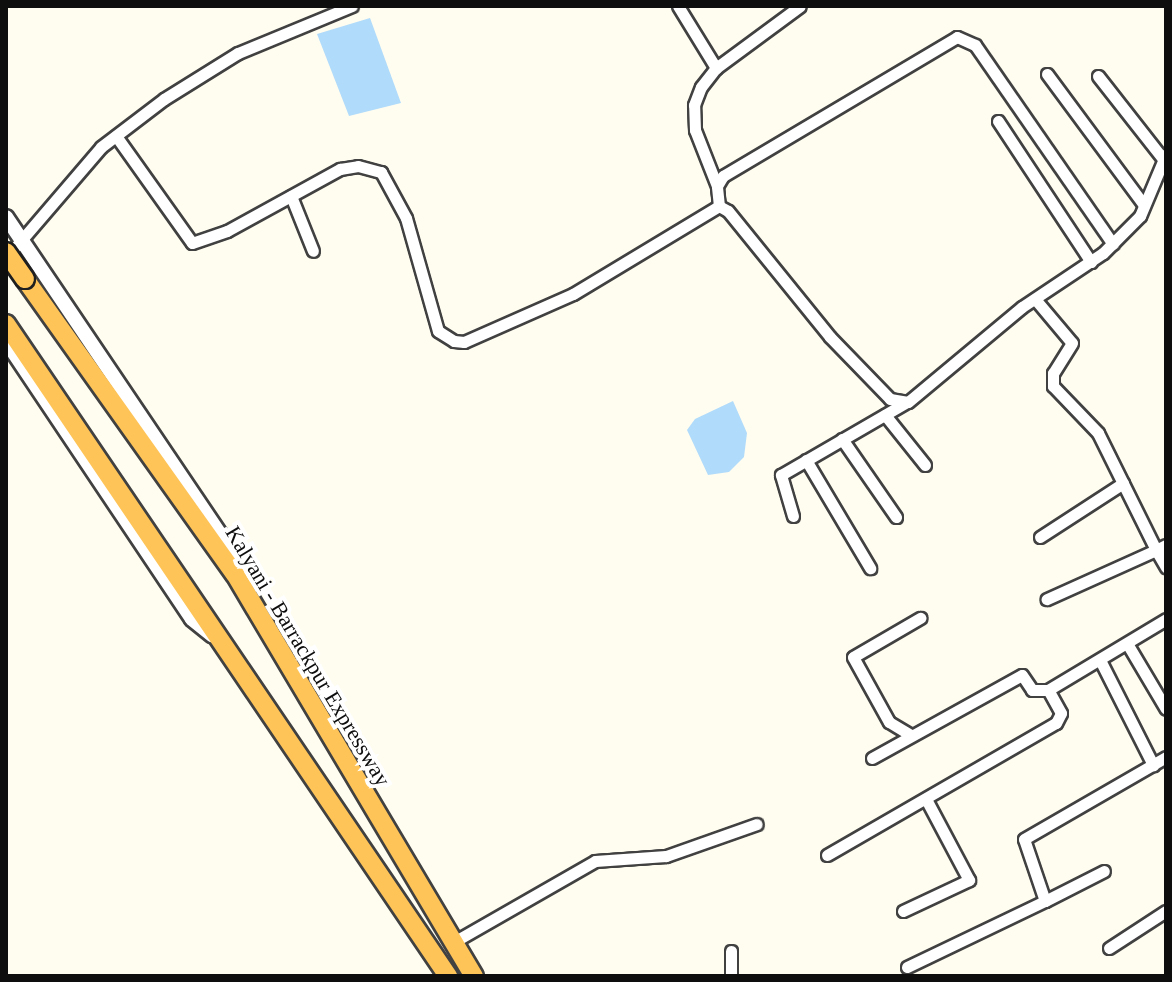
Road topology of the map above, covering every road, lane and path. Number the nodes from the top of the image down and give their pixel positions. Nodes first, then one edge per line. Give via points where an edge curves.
1 (352, 6) edge
2 (678, 6) edge
3 (800, 6) edge
4 (716, 68) junction
5 (1047, 74) dead end
6 (1098, 76) dead end
7 (998, 121) dead end
8 (116, 136) junction
9 (1164, 157) edge
10 (717, 186) junction
11 (291, 196) junction
12 (1144, 205) junction
13 (719, 206) junction
14 (6, 217) edge
15 (22, 241) junction
16 (1113, 244) junction
17 (313, 251) dead end
18 (6, 255) edge
19 (1091, 262) junction
20 (1035, 299) junction
21 (6, 324) edge
22 (6, 341) edge
23 (908, 402) junction
24 (885, 415) junction
25 (842, 439) junction
26 (806, 460) junction
27 (925, 465) dead end
28 (1123, 483) junction
29 (793, 516) dead end
30 (896, 517) dead end
31 (1040, 537) dead end
32 (1161, 547) edge
33 (1166, 567) edge
34 (870, 568) dead end
35 (1047, 599) dead end
36 (260, 617) junction
37 (920, 618) dead end
38 (1166, 619) edge
39 (1128, 645) junction
40 (231, 650) junction
41 (1100, 660) junction
42 (1048, 690) junction
43 (1166, 709) edge
44 (909, 734) junction
45 (1166, 757) edge
46 (872, 758) dead end
47 (1153, 765) junction
48 (926, 799) junction
49 (757, 824) dead end
50 (827, 855) dead end
51 (1104, 871) dead end
52 (1045, 901) junction
53 (903, 911) dead end
54 (1166, 911) edge
55 (452, 943) junction
56 (1109, 948) dead end
57 (731, 951) dead end
58 (907, 967) dead end
59 (448, 976) edge
60 (474, 976) edge
61 (731, 976) edge

1 - 8 street via 238,53
2 - 4 street
3 - 4 street
4 - 10 street via 701,87 693,118
5 - 12 street
6 - 9 street
7 - 19 street
8 - 11 street via 192,243 227,231
8 - 15 street
9 - 12 street
10 - 13 street
10 - 16 street via 723,176 791,131 957,37 975,45
11 - 13 street via 340,169 358,166 381,172 406,218 438,331 464,342 573,294
11 - 17 street
12 - 16 street
13 - 23 street via 840,348 890,399
14 - 15 street
15 - 18 street
15 - 36 street via 236,558
16 - 19 street
18 - 36 highway, Kalyani - Barrackpur Expressway, bridge
19 - 20 street
20 - 23 street
20 - 28 street via 1072,343 1053,373 1053,386 1098,433
21 - 40 highway
22 - 40 street via 192,619
23 - 24 street
24 - 25 street
24 - 27 street
25 - 26 street
25 - 30 street
26 - 29 street via 780,478
26 - 34 street
28 - 31 street
28 - 32 street
32 - 33 street
32 - 35 street
36 - 55 highway, Kalyani - Barrackpur Expressway
37 - 44 street via 853,657 889,722
38 - 39 street
39 - 41 street
39 - 43 street
40 - 59 highway
41 - 42 street
41 - 47 street
42 - 44 street via 1032,690 1022,675
42 - 48 street via 1061,713 1056,723
44 - 46 street
45 - 47 street
47 - 52 street via 1024,839
48 - 50 street
48 - 53 street via 969,880
49 - 55 street via 666,856 595,861
51 - 52 street
52 - 58 street
54 - 56 street
55 - 60 highway, Kalyani - Barrackpur Expressway
57 - 61 street

